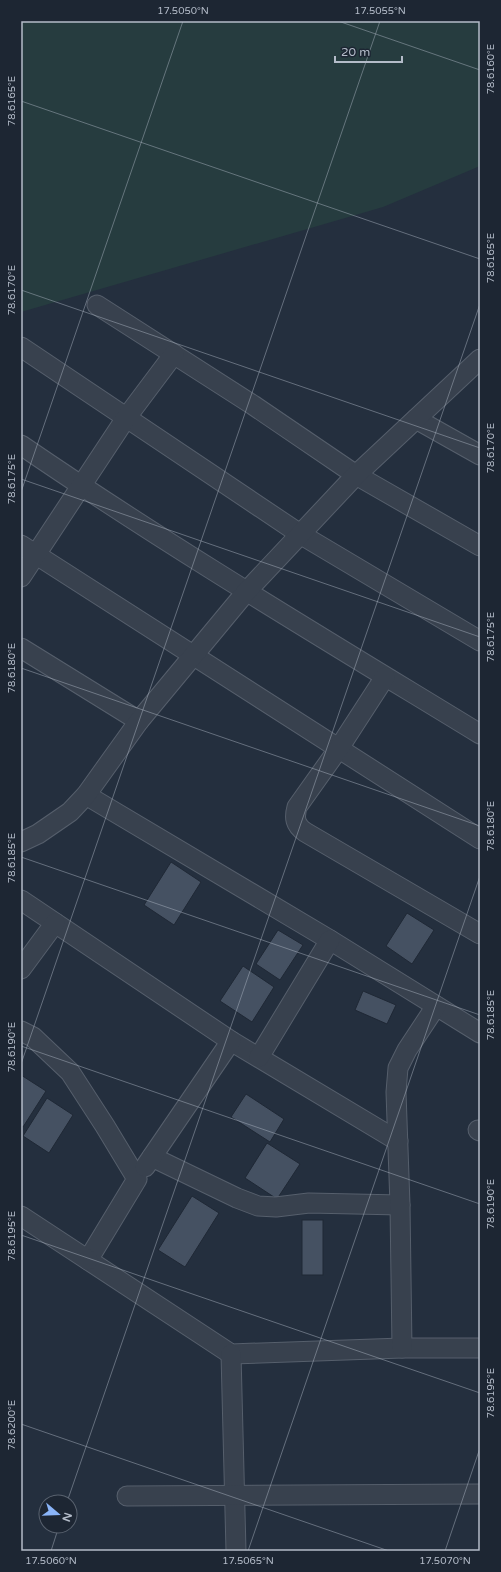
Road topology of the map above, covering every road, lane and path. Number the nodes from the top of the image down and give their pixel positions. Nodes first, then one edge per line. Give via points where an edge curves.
1 (97, 305) dead end
2 (21, 347) edge
3 (174, 354) junction
4 (480, 359) edge
5 (126, 418) junction
6 (416, 419) junction
7 (21, 445) edge
8 (480, 455) edge
9 (356, 475) junction
10 (80, 486) junction
11 (300, 534) junction
12 (480, 546) edge
13 (28, 549) edge
14 (21, 577) edge
15 (246, 592) junction
16 (480, 641) edge
17 (21, 648) edge
18 (194, 656) junction
19 (386, 677) junction
20 (139, 721) junction
21 (480, 734) edge
22 (339, 748) junction
23 (86, 795) junction
24 (480, 839) edge
25 (21, 842) edge
26 (21, 900) edge
27 (55, 922) junction
28 (480, 934) edge
29 (330, 940) junction
30 (21, 969) edge
31 (436, 1006) junction
32 (21, 1031) edge
33 (480, 1033) edge
34 (231, 1041) junction
35 (259, 1057) junction
36 (398, 1141) junction
37 (152, 1157) junction
38 (137, 1180) junction
39 (400, 1205) junction
40 (21, 1216) edge
41 (88, 1260) junction
42 (402, 1348) junction
43 (480, 1348) edge
44 (231, 1354) junction
45 (235, 1494) junction
46 (480, 1494) edge
47 (127, 1496) dead end
48 (236, 1551) edge

1 - 3 street
2 - 5 street
3 - 5 street
3 - 9 street
4 - 6 street
5 - 10 street
5 - 11 street
6 - 8 street
6 - 9 street
7 - 10 street
9 - 11 street
9 - 12 street
10 - 13 street
10 - 15 street
11 - 15 street
11 - 16 street
13 - 14 street
13 - 18 street
15 - 18 street
15 - 19 street
17 - 20 street
18 - 20 street
18 - 22 street
19 - 21 street
19 - 22 street
20 - 23 street
22 - 24 street
22 - 28 street via 297,807 295,817 298,827
23 - 25 street via 70,812 38,834
23 - 29 street
26 - 27 street
27 - 30 street
27 - 34 street
29 - 31 street
29 - 35 street
31 - 33 street
31 - 36 street via 398,1068
32 - 38 street via 33,1037 70,1072
34 - 35 street
34 - 37 street
35 - 36 street
36 - 39 street
37 - 38 street
37 - 39 street via 258,1206 276,1207 309,1203
38 - 41 street
39 - 42 street
40 - 41 street
41 - 44 street
42 - 43 street
42 - 44 street
44 - 45 street
45 - 46 street
45 - 47 street
45 - 48 street

